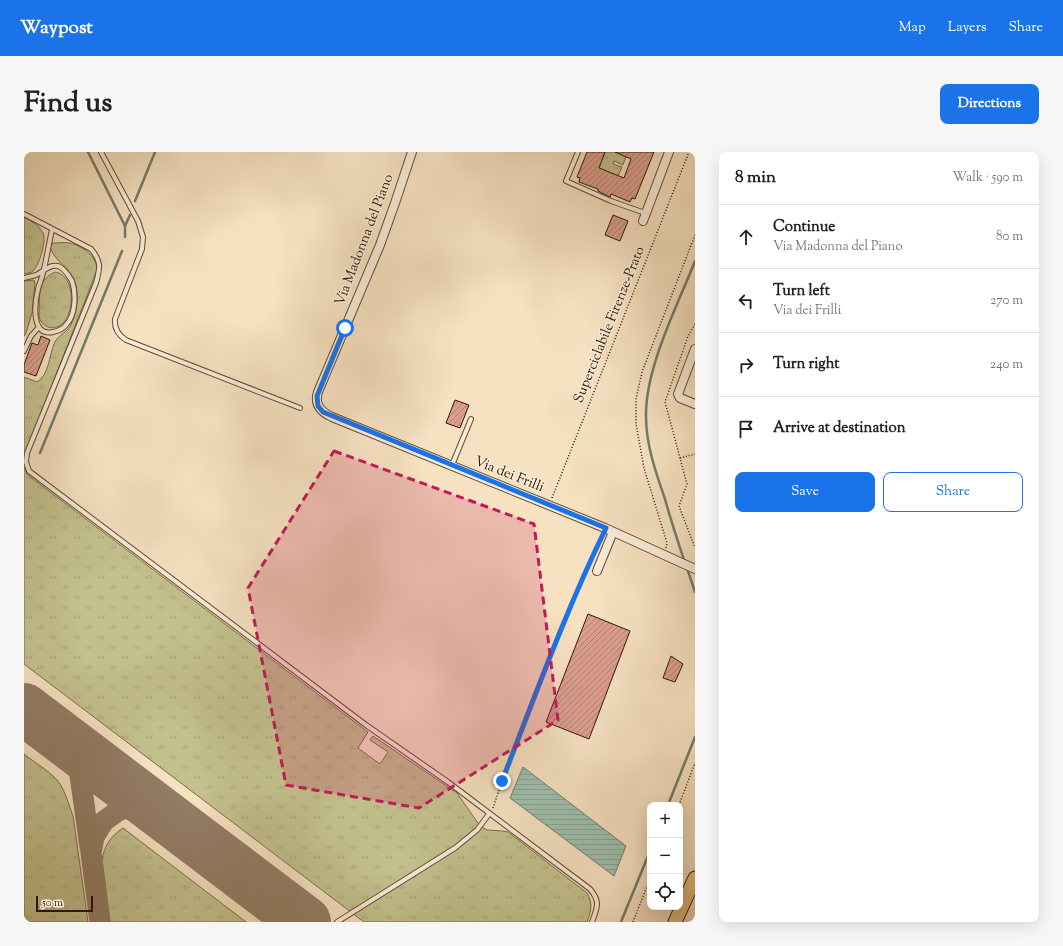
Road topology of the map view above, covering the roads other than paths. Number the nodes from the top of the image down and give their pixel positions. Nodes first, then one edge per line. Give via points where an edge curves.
1 (101, 152) edge
2 (412, 152) edge
3 (578, 152) edge
4 (670, 152) edge
5 (24, 214) edge
6 (644, 217) joint
7 (52, 230) junction
8 (44, 270) junction
9 (24, 278) edge
10 (40, 327) junction
11 (695, 349) edge
12 (24, 351) edge
13 (317, 403) joint
14 (695, 404) edge
15 (300, 408) dead end
16 (471, 419) dead end
17 (452, 465) junction
18 (609, 530) junction
19 (695, 569) edge
20 (597, 571) dead end
21 (489, 814) junction
22 (695, 878) edge
23 (695, 896) edge
24 (337, 922) edge
25 (592, 922) edge
26 (675, 922) edge
27 (683, 922) edge

1 - 15 lane via 142,232 143,246 115,319 115,328 119,335 126,340
2 - 13 street, Via Madonna del Piano via 396,203 320,388
3 - 6 lane via 566,181
4 - 6 street
5 - 7 lane
7 - 8 lane
7 - 21 lane via 91,250 98,259 100,269 27,453 29,471 366,725
8 - 9 lane
8 - 10 lane via 36,300 36,318
8 - 10 lane via 50,266 58,266 66,272 72,283 74,304 70,319 63,328 45,332
10 - 12 lane via 30,336
11 - 14 street via 678,394 680,398
13 - 17 street, Via dei Frilli via 327,414
16 - 17 lane
17 - 18 street, Via dei Frilli
18 - 19 street, Via dei Frilli
18 - 20 street
21 - 24 lane via 477,830 455,848
21 - 25 lane via 590,889 597,905
22 - 26 main road
23 - 27 main road

